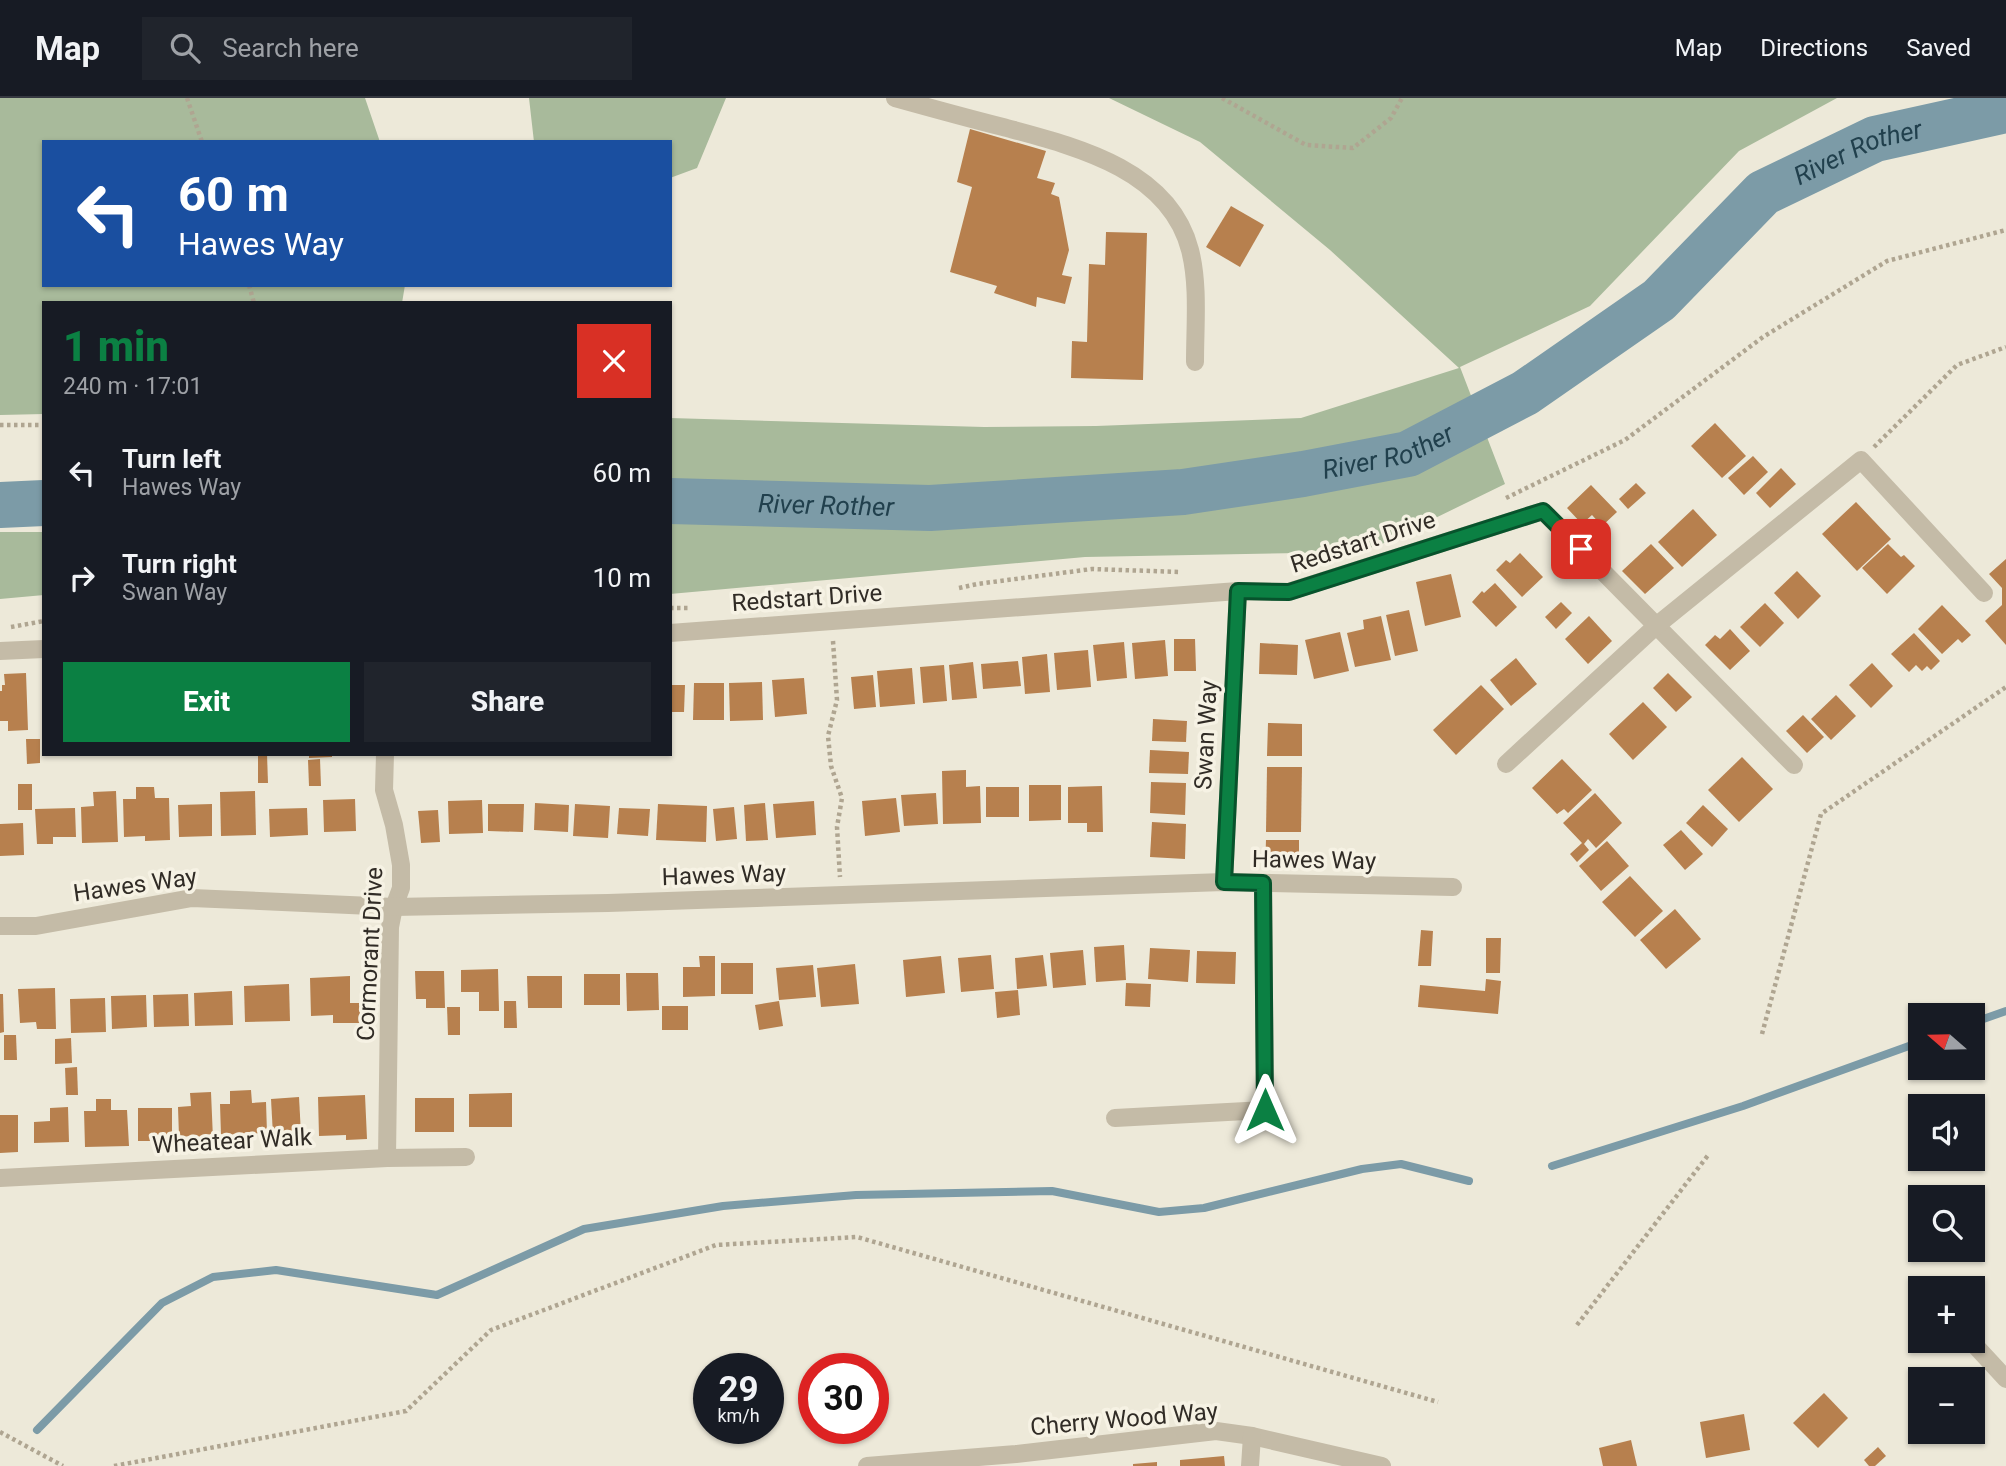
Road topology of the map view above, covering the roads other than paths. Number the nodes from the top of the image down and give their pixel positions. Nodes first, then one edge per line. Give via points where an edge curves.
1 (895, 98) edge
2 (1195, 362) dead end
3 (1238, 591) junction
4 (1984, 593) dead end
5 (1656, 626) junction
6 (672, 633) edge
7 (42, 649) edge
8 (0, 652) edge
9 (385, 756) edge
10 (1506, 764) dead end
11 (1794, 765) dead end
12 (1224, 882) junction
13 (1263, 883) junction
14 (1453, 887) dead end
15 (394, 907) junction
16 (0, 926) edge
17 (1115, 1118) dead end
18 (466, 1157) dead end
19 (387, 1158) junction
20 (0, 1178) edge
21 (1982, 1353) edge
22 (2005, 1377) edge
23 (1252, 1436) junction
24 (1016, 1460) edge
25 (867, 1466) edge
26 (1250, 1466) edge
27 (1382, 1466) edge

1 - 2 street via 1104,158 1161,198 1179,222 1194,271
3 - 5 street, Redstart Drive via 1289,592 1543,511
3 - 6 street, Redstart Drive
3 - 12 street, Swan Way
4 - 5 street via 1861,460
5 - 10 street
5 - 11 street, Redstart Drive
7 - 8 street
9 - 15 street, Cormorant Drive via 384,790 401,865 401,888
12 - 13 street, Hawes Way
12 - 15 street, Hawes Way
13 - 14 street, Hawes Way
13 - 17 street via 1265,1110
15 - 16 street, Hawes Way via 192,898 36,926
15 - 19 street, Cormorant Drive
18 - 19 street, Wheatear Walk
19 - 20 street, Wheatear Walk
21 - 22 street
23 - 24 street, Cherry Wood Way via 1216,1432
23 - 26 street
23 - 27 street, Cherry Wood Way
24 - 25 street, Cherry Wood Way

